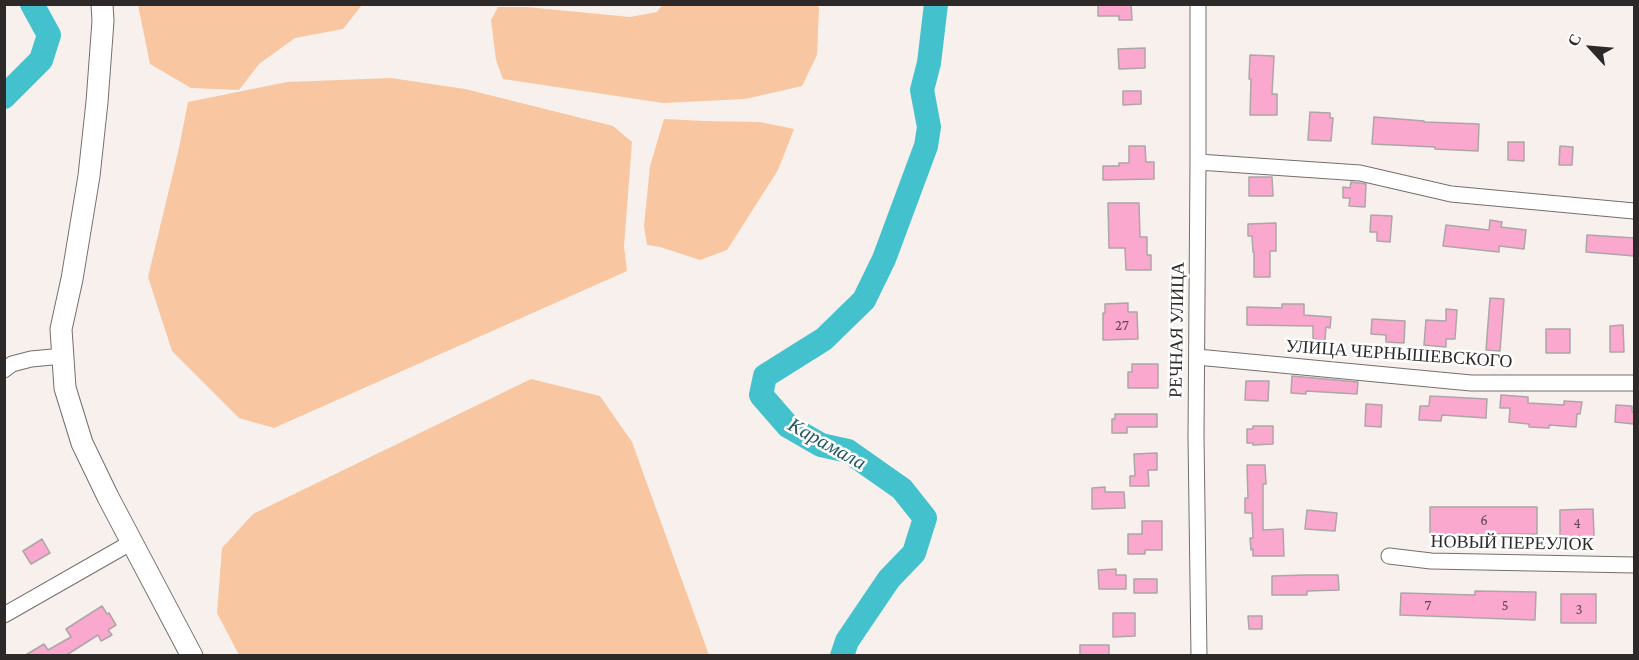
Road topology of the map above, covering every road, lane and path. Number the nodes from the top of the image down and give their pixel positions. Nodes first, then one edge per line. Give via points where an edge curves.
1 (102, 4) edge
2 (1197, 4) edge
3 (1198, 162) junction
4 (1635, 211) edge
5 (63, 356) junction
6 (1197, 357) junction
7 (4, 370) edge
8 (1635, 383) edge
9 (132, 542) junction
10 (1389, 556) dead end
11 (1635, 565) edge
12 (4, 615) edge
13 (192, 656) edge
14 (1199, 656) edge

1 - 5 street via 97,102 85,199 61,329
2 - 3 street, РЕЧНАЯ УЛИЦА
3 - 4 street via 1360,173 1451,194
3 - 6 street, РЕЧНАЯ УЛИЦА
5 - 7 street via 31,359
5 - 9 street via 65,388 82,443
6 - 8 street, УЛИЦА ЧЕРНЫШЕВСКОГО via 1471,383
6 - 14 street, РЕЧНАЯ УЛИЦА
9 - 12 street
9 - 13 street
10 - 11 street, НОВЫЙ ПЕРЕУЛОК via 1431,561

